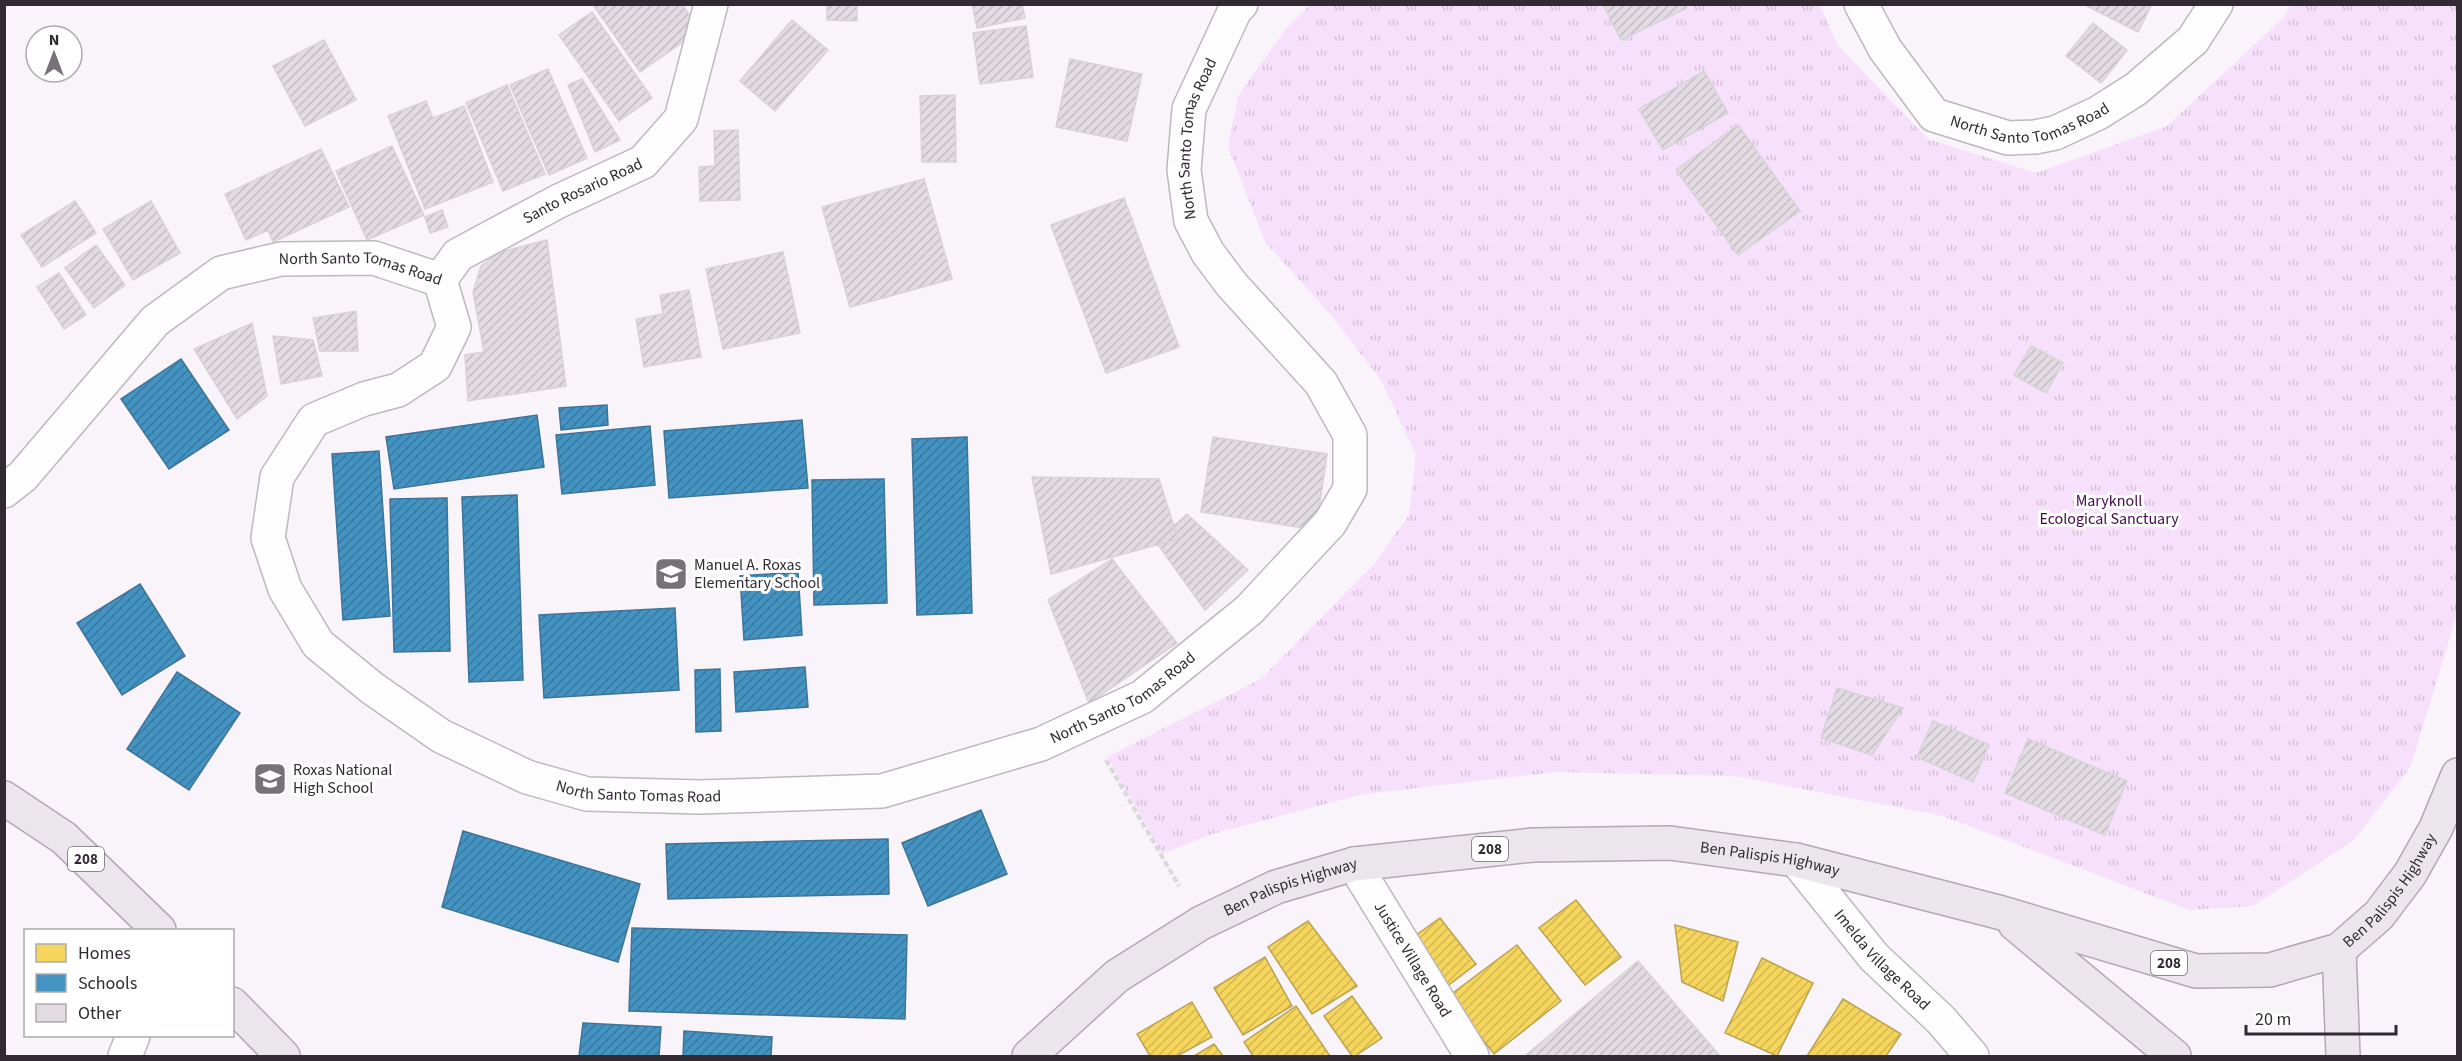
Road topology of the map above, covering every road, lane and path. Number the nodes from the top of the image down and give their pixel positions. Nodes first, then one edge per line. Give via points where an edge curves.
1 (711, 4) edge
2 (1241, 4) edge
3 (1861, 4) edge
4 (2216, 4) edge
5 (440, 280) junction
6 (4, 491) edge
7 (1084, 723) junction
8 (2457, 775) edge
9 (4, 798) edge
10 (1796, 860) junction
11 (1354, 864) junction
12 (2002, 914) junction
13 (1201, 923) junction
14 (158, 929) edge
15 (2339, 950) junction
16 (234, 1006) edge
17 (132, 1037) edge
18 (125, 1056) edge
19 (283, 1056) edge
20 (1029, 1056) edge
21 (1471, 1056) edge
22 (1972, 1056) edge
23 (2174, 1056) edge
24 (2343, 1056) edge

1 - 5 street, Santo Rosario Road via 681,119 643,162 559,201 459,255
2 - 7 street, North Santo Tomas Road via 1189,109 1184,170 1191,221 1232,285 1321,383 1350,435 1350,489 1330,523 1249,610 1142,697
3 - 4 street, North Santo Tomas Road via 1885,49 1934,115 2008,138 2055,133 2136,89 2193,39
5 - 6 street, North Santo Tomas Road via 374,258 281,260 220,273 155,321 23,476
5 - 7 street, North Santo Tomas Road via 454,327 435,366 398,390 314,420 277,477 268,538 285,589 318,644 441,736 526,777 587,794 700,797 882,791 1041,744
7 - 13 path
8 - 15 main road, Ben Palispis Highway / 208 via 2436,828 2410,874 2379,915
9 - 14 main road, 208 via 63,838
10 - 11 main road, Ben Palispis Highway / 208 via 1670,843 1533,845
10 - 12 main road, Ben Palispis Highway / 208
10 - 22 street, Imelda Village Road via 1874,957 1941,1020
11 - 13 main road, Ben Palispis Highway / 208 via 1276,887
11 - 21 street, Justice Village Road
12 - 15 main road, Ben Palispis Highway / 208 via 2196,971 2270,970
12 - 23 main road
13 - 20 main road, Ben Palispis Highway / 208 via 1117,976
15 - 24 main road
16 - 19 main road
17 - 18 street

